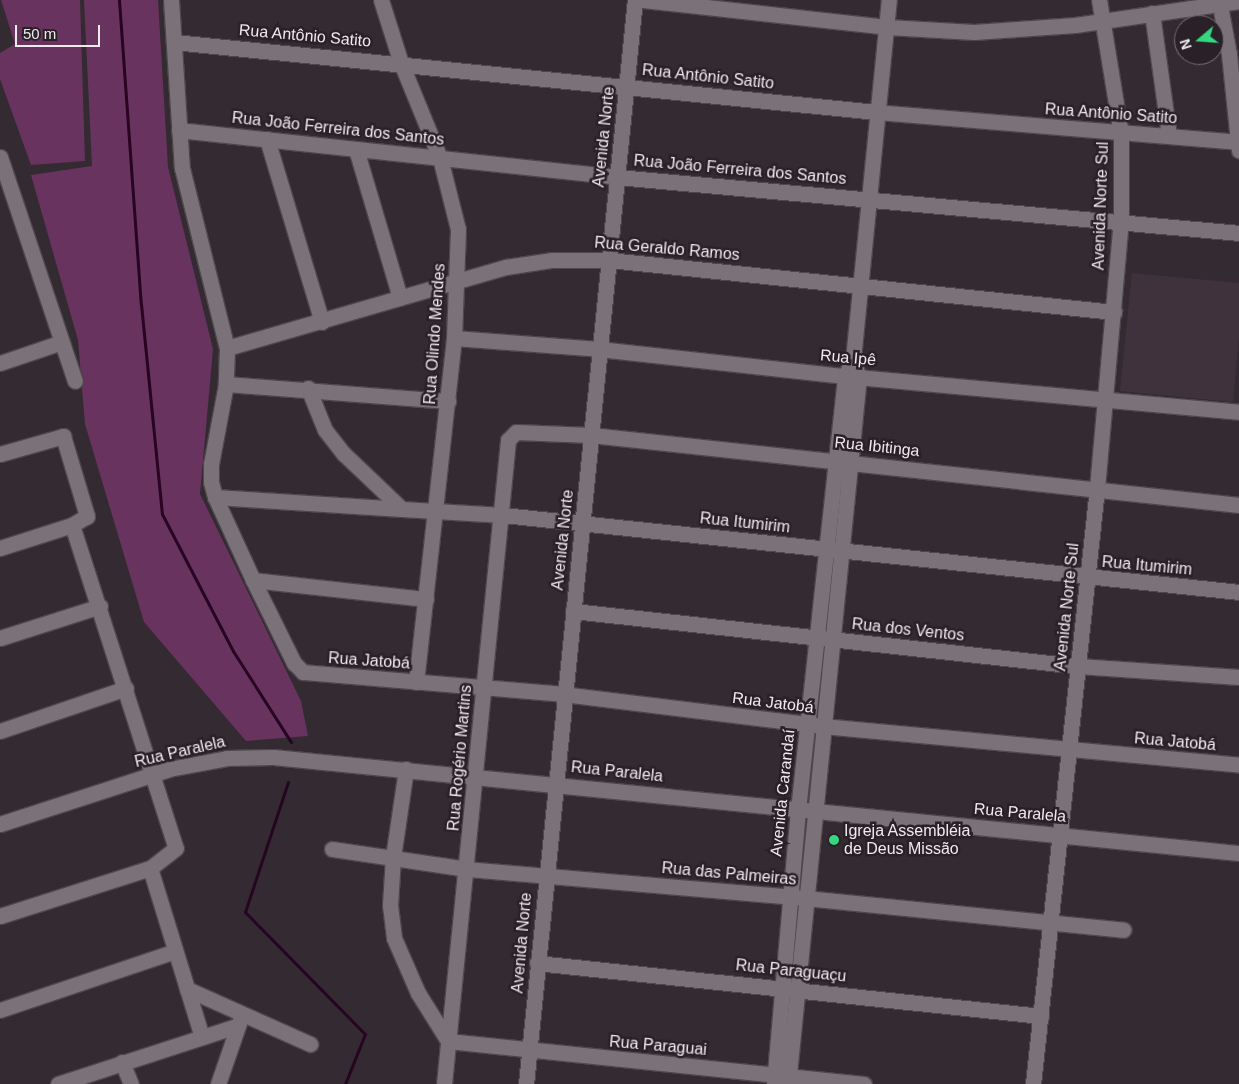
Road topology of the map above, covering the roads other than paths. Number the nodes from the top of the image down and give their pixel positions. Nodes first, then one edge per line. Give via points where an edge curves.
1 (171, 0) edge
2 (381, 0) edge
3 (635, 0) edge
4 (643, 0) edge
5 (889, 0) edge
6 (1099, 0) edge
7 (1239, 1) edge
8 (1220, 2) edge
9 (1152, 13) junction
10 (1100, 19) junction
11 (886, 27) junction
12 (174, 42) junction
13 (1234, 54) edge
14 (401, 63) junction
15 (627, 86) junction
16 (876, 112) junction
17 (179, 130) junction
18 (1121, 134) junction
19 (1169, 136) junction
20 (267, 139) junction
21 (1239, 145) edge
22 (356, 149) junction
23 (0, 157) edge
24 (440, 158) junction
25 (617, 177) junction
26 (869, 200) junction
27 (1121, 221) junction
28 (1239, 233) edge
29 (609, 260) junction
30 (457, 282) junction
31 (860, 284) junction
32 (400, 298) junction
33 (1114, 312) junction
34 (322, 322) junction
35 (454, 338) junction
36 (62, 342) junction
37 (227, 348) junction
38 (599, 349) junction
39 (0, 363) edge
40 (852, 377) junction
41 (75, 381) dead end
42 (226, 384) junction
43 (308, 388) junction
44 (1105, 398) junction
45 (448, 400) junction
46 (1239, 412) edge
47 (591, 435) junction
48 (512, 436) joint
49 (0, 454) edge
50 (842, 461) junction
51 (1097, 488) junction
52 (215, 497) junction
53 (1239, 505) edge
54 (402, 509) junction
55 (437, 511) junction
56 (502, 515) junction
57 (582, 524) junction
58 (72, 525) junction
59 (0, 548) edge
60 (826, 550) junction
61 (841, 551) junction
62 (1087, 578) junction
63 (254, 580) junction
64 (1239, 592) edge
65 (426, 599) junction
66 (100, 606) junction
67 (573, 611) junction
68 (0, 638) edge
69 (825, 638) junction
70 (1078, 666) junction
71 (1239, 677) edge
72 (416, 682) junction
73 (126, 688) junction
74 (484, 688) junction
75 (563, 694) junction
76 (815, 726) junction
77 (0, 731) edge
78 (1068, 750) junction
79 (1239, 765) edge
80 (406, 769) junction
81 (153, 774) junction
82 (476, 776) junction
83 (556, 783) junction
84 (798, 810) junction
85 (813, 812) junction
86 (0, 824) edge
87 (1062, 834) junction
88 (332, 849) dead end
89 (1239, 853) edge
90 (393, 857) junction
91 (150, 868) junction
92 (467, 869) junction
93 (546, 876) junction
94 (798, 897) junction
95 (0, 916) edge
96 (1053, 922) junction
97 (1123, 930) dead end
98 (175, 951) junction
99 (537, 964) junction
100 (790, 988) junction
101 (187, 989) junction
102 (0, 1010) edge
103 (1041, 1016) junction
104 (240, 1020) junction
105 (202, 1037) junction
106 (448, 1040) junction
107 (310, 1044) dead end
108 (530, 1051) junction
109 (122, 1062) junction
110 (781, 1080) edge
111 (58, 1084) edge
112 (129, 1084) edge
113 (218, 1084) edge
114 (444, 1084) edge
115 (526, 1084) edge
116 (864, 1084) edge
117 (1033, 1084) edge

1 - 12 street
2 - 14 street, Rua Olindo Mendes
3 - 15 street, Avenida Norte
4 - 11 street
5 - 11 street, Avenida Carandaí
6 - 10 street, Avenida Norte Sul
7 - 8 street
8 - 9 street
8 - 13 street
9 - 10 street
9 - 19 street
10 - 11 street via 1055,28 974,32
10 - 18 street, Avenida Norte Sul
11 - 16 street, Avenida Carandaí
12 - 14 street, Rua Antônio Satito
12 - 17 street
13 - 21 street
14 - 15 street, Rua Antônio Satito
14 - 24 street, Rua Olindo Mendes
15 - 16 street, Rua Antônio Satito
15 - 25 street, Avenida Norte
16 - 18 street, Rua Antônio Satito
16 - 26 street, Avenida Carandaí
17 - 20 street, Rua João Ferreira dos Santos
17 - 37 street via 182,168
18 - 19 street, Rua Antônio Satito
18 - 27 street, Avenida Norte Sul
19 - 21 street, Rua Antônio Satito
20 - 22 street, Rua João Ferreira dos Santos
20 - 34 street
22 - 24 street, Rua João Ferreira dos Santos
22 - 32 street
23 - 36 street
24 - 25 street, Rua João Ferreira dos Santos
24 - 30 street, Rua Olindo Mendes via 458,229
25 - 26 street, Rua João Ferreira dos Santos
25 - 29 street, Avenida Norte
26 - 27 street, Rua João Ferreira dos Santos
26 - 31 street, Avenida Carandaí
27 - 28 street, Rua João Ferreira dos Santos
27 - 33 street, Avenida Norte Sul
29 - 30 street, Rua Geraldo Ramos via 528,263
29 - 31 street, Rua Geraldo Ramos
29 - 38 street, Avenida Norte
30 - 32 street, Rua Geraldo Ramos
30 - 35 street, Rua Olindo Mendes
31 - 33 street, Rua Geraldo Ramos
31 - 40 street, Avenida Carandaí
32 - 34 street, Rua Geraldo Ramos
33 - 44 street, Avenida Norte Sul
34 - 37 street, Rua Geraldo Ramos
35 - 38 street, Rua Ipê
35 - 45 street, Rua Olindo Mendes
36 - 39 street
36 - 41 street
37 - 42 street
38 - 40 street, Rua Ipê
38 - 47 street, Avenida Norte
40 - 44 street, Rua Ipê
40 - 50 street, Avenida Carandaí
42 - 43 street
42 - 52 street via 211,464
43 - 45 street
43 - 54 street via 325,430 344,454
44 - 46 street, Rua Ipê
44 - 51 street, Avenida Norte Sul
45 - 55 street, Rua Olindo Mendes
47 - 48 street, Rua Ibitinga via 520,431
47 - 50 street, Rua Ibitinga
47 - 57 street, Avenida Norte
48 - 56 street, Rua Rogério Martins via 508,440
49 - 58 street via 63,436 87,516
50 - 51 street, Rua Ibitinga
50 - 60 street, Avenida Carandaí
50 - 61 street, Avenida Carandaí
51 - 53 street, Rua Ibitinga
51 - 62 street, Avenida Norte Sul
52 - 54 street, Rua Itumirim
52 - 63 street
54 - 55 street, Rua Itumirim
55 - 56 street, Rua Itumirim
55 - 65 street, Rua Olindo Mendes
56 - 57 street, Rua Itumirim
56 - 74 street, Rua Rogério Martins
57 - 60 street, Rua Itumirim
57 - 67 street, Avenida Norte
58 - 59 street
58 - 66 street
60 - 61 street, Rua Itumirim
60 - 69 street, Avenida Carandaí
61 - 62 street, Rua Itumirim
61 - 69 street, Avenida Carandaí
62 - 64 street, Rua Itumirim
62 - 70 street, Avenida Norte Sul
63 - 65 street
63 - 72 street, Rua Jatobá via 294,663 303,672
65 - 72 street, Rua Olindo Mendes
66 - 68 street
66 - 73 street
67 - 69 street, Rua dos Ventos
67 - 75 street, Avenida Norte
69 - 70 street, Rua dos Ventos
69 - 76 street, Avenida Carandaí
70 - 71 street, Rua dos Ventos
70 - 78 street, Avenida Norte Sul
72 - 74 street, Rua Jatobá
73 - 77 street
73 - 81 street
74 - 75 street, Rua Jatobá
74 - 82 street, Rua Rogério Martins
75 - 76 street, Rua Jatobá
75 - 83 street, Avenida Norte
76 - 78 street, Rua Jatobá
76 - 84 street, Avenida Carandaí
76 - 85 street, Avenida Carandaí
78 - 79 street, Rua Jatobá
78 - 87 street, Avenida Norte Sul
80 - 81 street, Rua Paralela via 273,756 227,758
80 - 82 street, Rua Paralela
80 - 90 street
81 - 86 street, Rua Paralela
81 - 91 street via 176,848
82 - 83 street, Rua Paralela
82 - 92 street, Rua Rogério Martins
83 - 84 street, Rua Paralela
83 - 93 street, Avenida Norte
84 - 85 street, Rua Paralela
84 - 94 street, Avenida Carandaí
85 - 87 street, Rua Paralela
85 - 94 street, Avenida Carandaí
87 - 89 street, Rua Paralela
87 - 96 street, Avenida Norte Sul
88 - 90 street, Rua das Palmeiras
90 - 92 street, Rua das Palmeiras
90 - 106 street via 390,905 394,938 418,993
91 - 95 street
91 - 98 street
92 - 93 street, Rua das Palmeiras
92 - 106 street, Rua Rogério Martins
93 - 94 street, Rua das Palmeiras
93 - 99 street, Avenida Norte
94 - 96 street, Rua das Palmeiras
94 - 100 street, Avenida Carandaí
96 - 97 street, Rua das Palmeiras
96 - 103 street, Avenida Norte Sul
98 - 101 street
98 - 102 street
99 - 100 street, Rua Paraguaçu
99 - 108 street, Avenida Norte
100 - 103 street, Rua Paraguaçu
100 - 110 street, Avenida Carandaí
101 - 104 street
101 - 105 street
103 - 117 street, Avenida Norte Sul
104 - 105 street
104 - 107 street
104 - 113 street
105 - 109 street
106 - 108 street, Rua Paraguai
106 - 114 street, Rua Rogério Martins
108 - 110 street, Rua Paraguai
108 - 115 street, Avenida Norte
109 - 111 street
109 - 112 street
110 - 116 street, Rua Paraguai

